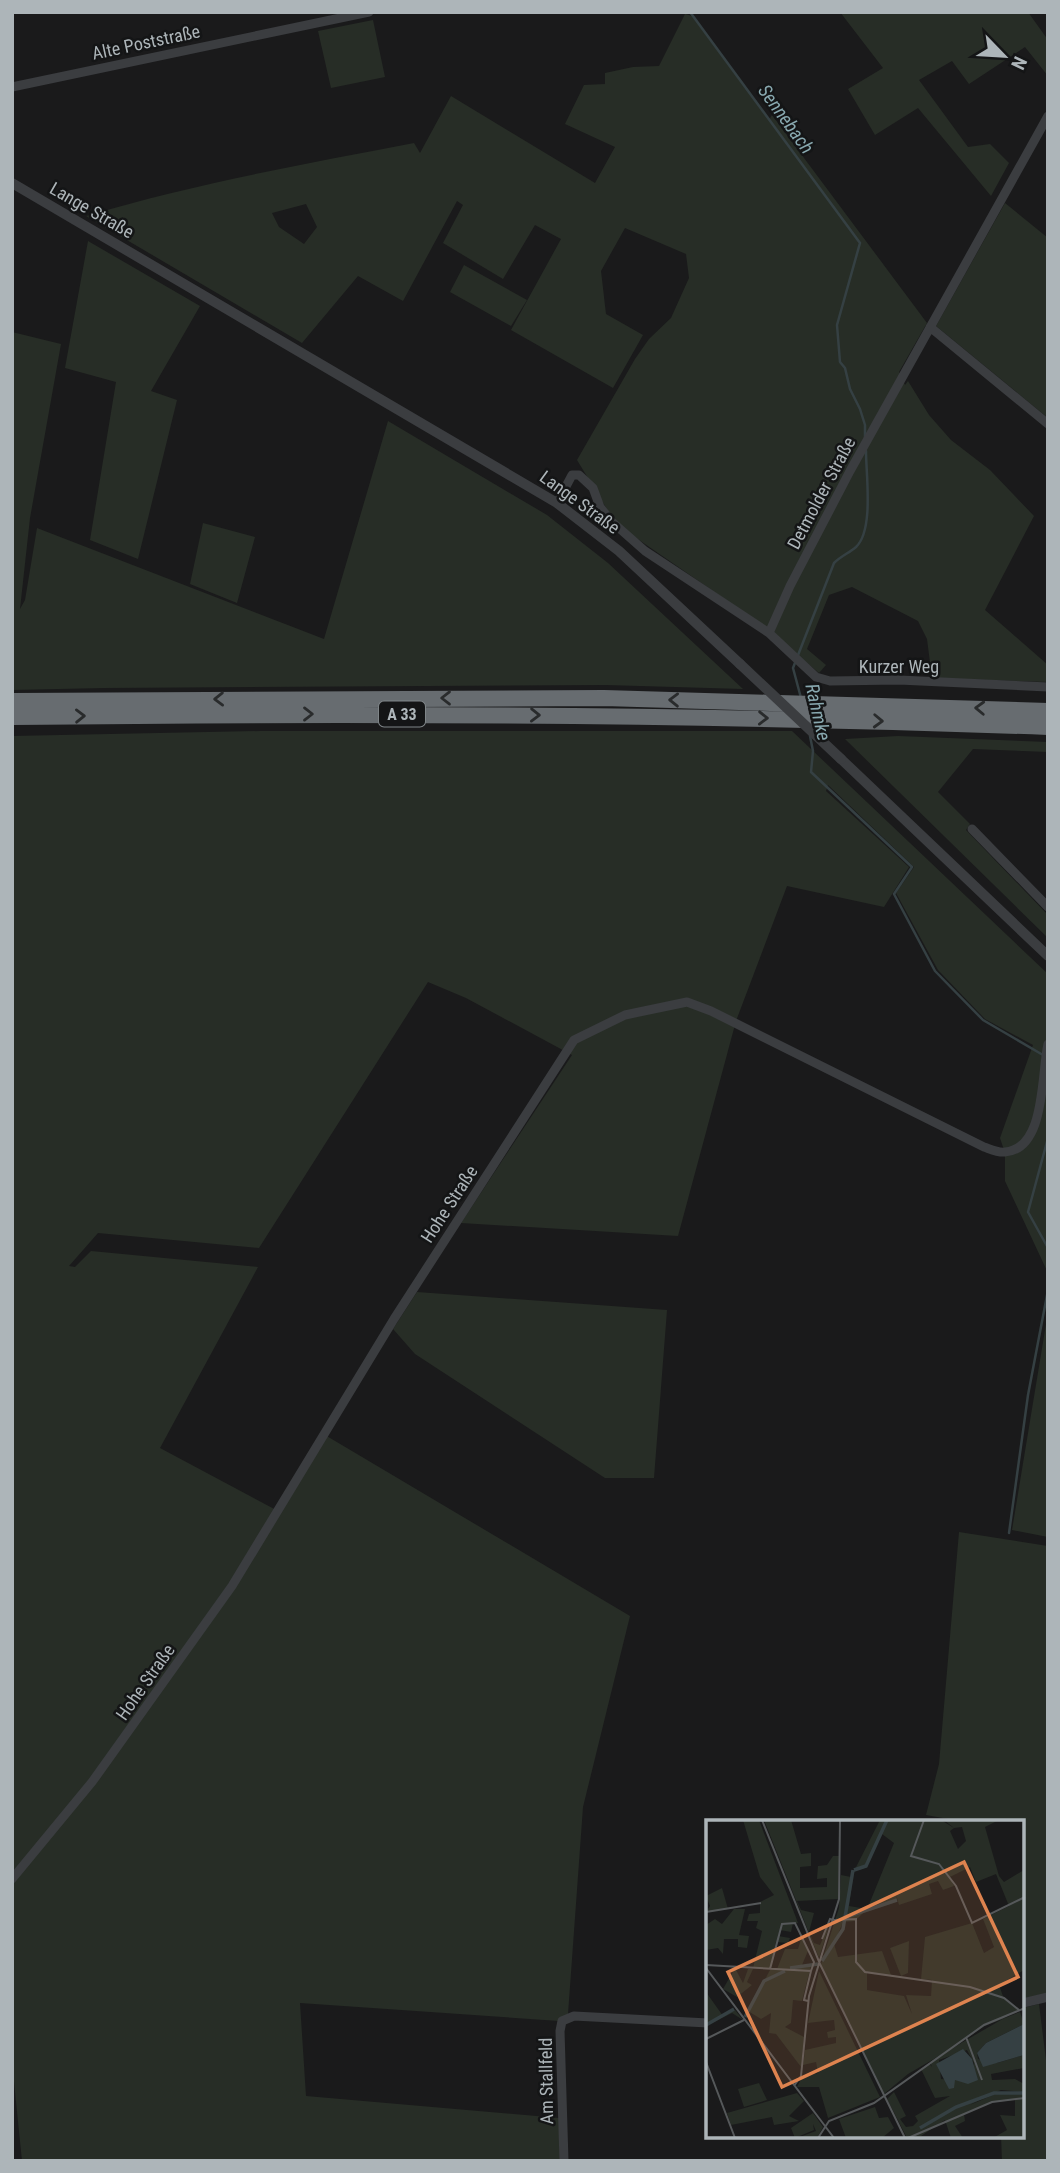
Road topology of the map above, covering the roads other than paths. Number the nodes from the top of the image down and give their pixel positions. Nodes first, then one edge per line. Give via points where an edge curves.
1 (369, 12) edge
2 (12, 87) edge
3 (1048, 116) edge
4 (12, 183) edge
5 (930, 327) junction
6 (1048, 424) edge
7 (556, 503) junction
8 (769, 634) junction
9 (1048, 687) edge
10 (12, 701) edge
11 (792, 711) junction
12 (809, 711) junction
13 (1048, 711) edge
14 (12, 717) edge
15 (1048, 727) edge
16 (972, 829) dead end
17 (1048, 907) edge
18 (1048, 956) edge
19 (1047, 1047) edge
20 (12, 1879) edge
21 (1048, 1997) edge
22 (1025, 2003) edge
23 (706, 2023) edge
24 (564, 2161) edge

1 - 2 street, Alte Poststraße
3 - 5 street, Detmolder Straße
4 - 7 street, Lange Straße
5 - 6 street
5 - 8 street, Detmolder Straße via 850,471
7 - 8 street via 572,475 579,475 593,488 611,521 645,551
7 - 18 street, Lange Straße, bridge via 619,551
8 - 9 street, Kurzer Weg via 816,677 830,681
11 -> 10 highway, A 33 via 536,698
11 - 12 highway, A 33, bridge
14 -> 11 highway, A 33
13 -> 12 highway, A 33
12 -> 15 highway, A 33
16 - 17 street
19 - 20 street, Hohe Straße via 1032,1135 1020,1147 1002,1152 687,1002 625,1015 574,1040 394,1319 232,1586 92,1783
21 - 22 street
23 - 24 street, Am Stallfeld via 574,2017 562,2021

